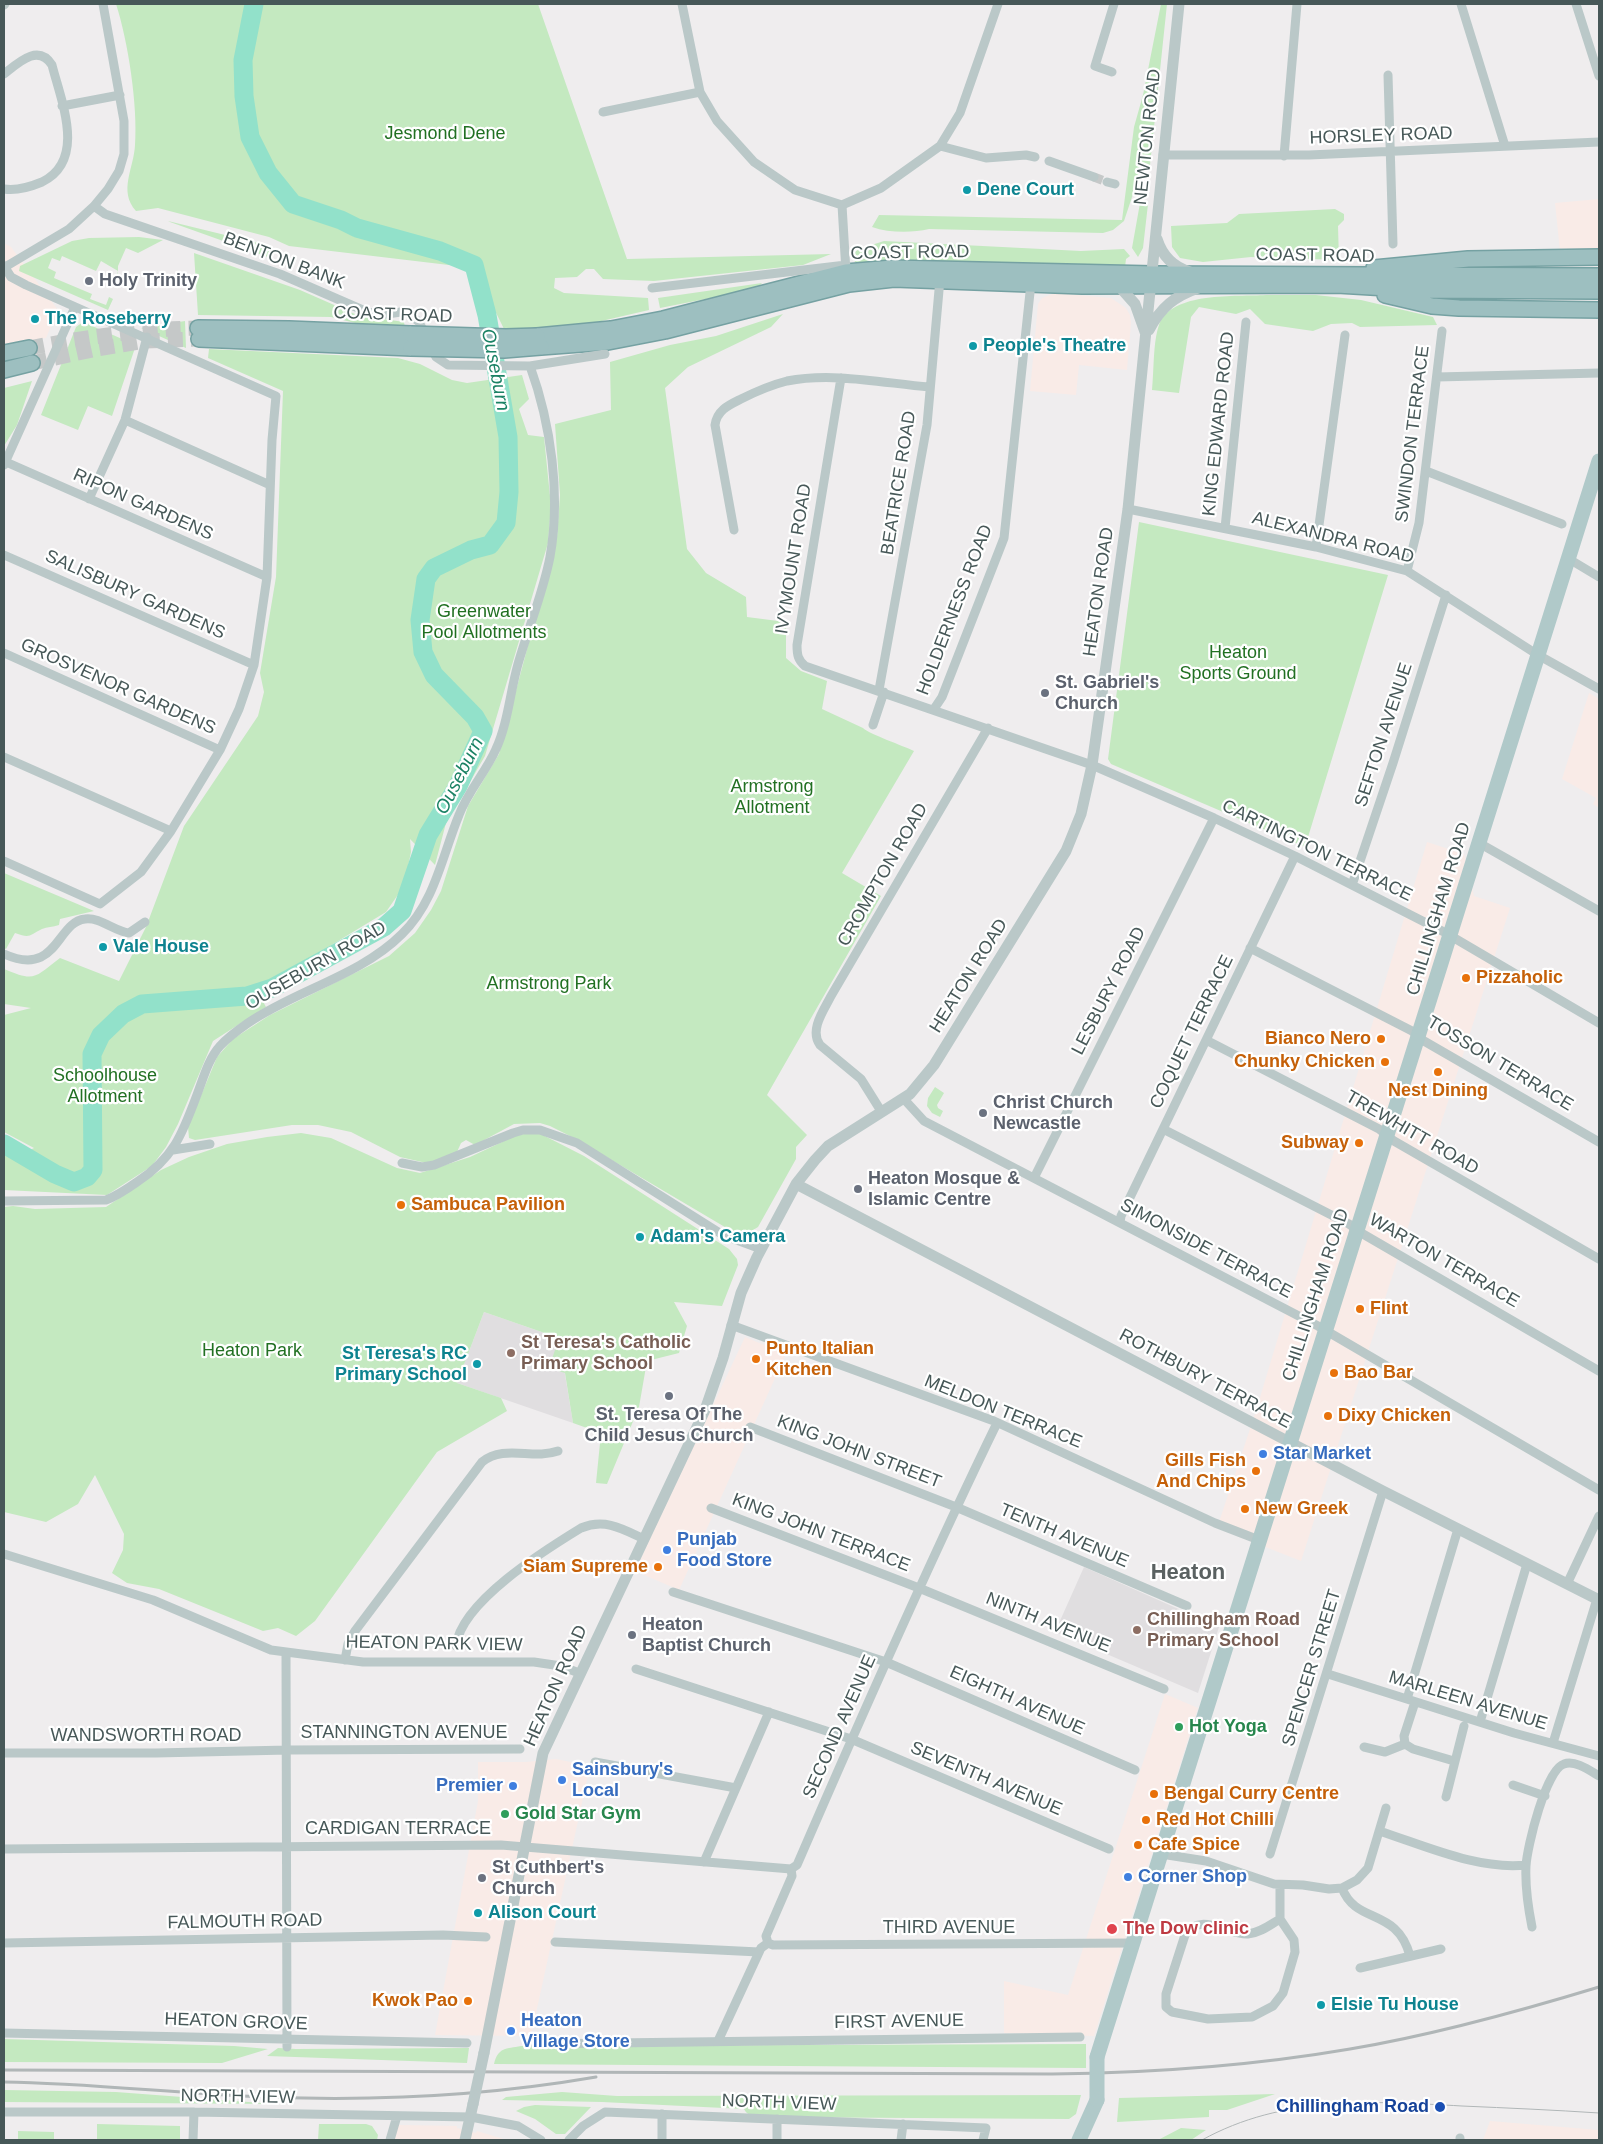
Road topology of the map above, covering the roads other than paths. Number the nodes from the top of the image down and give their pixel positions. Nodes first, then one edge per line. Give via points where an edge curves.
1 (103, 4) edge
2 (682, 4) edge
3 (996, 4) edge
4 (1114, 4) edge
5 (1179, 4) edge
6 (1297, 4) edge
7 (1461, 4) edge
8 (1576, 4) edge
9 (1112, 72) dead end
10 (4, 74) edge
11 (1388, 75) dead end
12 (1599, 76) edge
13 (700, 92) junction
14 (120, 95) junction
15 (62, 106) junction
16 (602, 112) dead end
17 (1599, 142) edge
18 (940, 146) junction
19 (1505, 146) junction
20 (1390, 151) junction
21 (1163, 155) junction
22 (1284, 156) junction
23 (1036, 157) dead end
24 (1049, 161) dead end
25 (1094, 177) tunnel mouth
26 (4, 189) edge
27 (842, 205) junction
28 (94, 206) junction
29 (1156, 235) junction
30 (1393, 244) dead end
31 (1599, 257) edge
32 (4, 267) edge
33 (846, 268) junction
34 (1323, 273) junction
35 (1599, 276) edge
36 (940, 279) junction
37 (1152, 280) junction
38 (1198, 280) junction
39 (1031, 283) junction
40 (1337, 285) junction
41 (1119, 286) junction
42 (652, 288) dead end
43 (1599, 291) edge
44 (75, 308) junction
45 (1599, 310) edge
46 (1246, 322) dead end
47 (1442, 331) dead end
48 (199, 333) tunnel mouth
49 (1345, 335) dead end
50 (1146, 336) junction
51 (147, 337) junction
52 (539, 342) junction
53 (4, 353) edge
54 (605, 354) dead end
55 (530, 366) junction
56 (4, 370) edge
57 (1599, 373) edge
58 (1437, 377) junction
59 (841, 378) junction
60 (929, 387) junction
61 (125, 420) junction
62 (5, 464) edge
63 (1599, 464) edge
64 (1426, 471) junction
65 (270, 485) junction
66 (89, 499) junction
67 (1128, 509) junction
68 (1562, 524) dead end
69 (1224, 528) junction
70 (734, 530) dead end
71 (1316, 547) junction
72 (4, 555) edge
73 (1568, 559) junction
74 (1407, 571) junction
75 (268, 577) junction
76 (1599, 577) edge
77 (1446, 595) junction
78 (4, 653) edge
79 (1538, 655) junction
80 (254, 665) junction
81 (1599, 689) edge
82 (882, 691) junction
83 (934, 709) junction
84 (873, 725) dead end
85 (988, 728) junction
86 (220, 750) junction
87 (4, 757) edge
88 (1092, 765) junction
89 (1214, 818) junction
90 (171, 830) junction
91 (1479, 843) junction
92 (1295, 856) junction
93 (4, 861) edge
94 (1352, 885) junction
95 (1599, 911) edge
96 (145, 922) dead end
97 (1450, 936) junction
98 (1250, 948) junction
99 (4, 954) edge
100 (1599, 1022) edge
101 (1418, 1036) junction
102 (1206, 1040) junction
103 (903, 1098) junction
104 (881, 1111) junction
105 (1163, 1129) junction
106 (1387, 1135) junction
107 (1599, 1142) edge
108 (210, 1144) dead end
109 (173, 1150) junction
110 (402, 1163) dead end
111 (1034, 1178) junction
112 (796, 1184) junction
113 (4, 1202) edge
114 (1120, 1222) junction
115 (1356, 1229) junction
116 (761, 1249) junction
117 (1599, 1259) edge
118 (731, 1325) junction
119 (1325, 1330) junction
120 (1599, 1371) edge
121 (997, 1423) junction
122 (750, 1427) dead end
123 (1289, 1443) junction
124 (558, 1452) dead end
125 (1599, 1490) edge
126 (1383, 1491) junction
127 (956, 1507) junction
128 (712, 1508) dead end
129 (1599, 1516) edge
130 (1458, 1529) junction
131 (644, 1539) junction
132 (1258, 1540) junction
133 (4, 1554) edge
134 (1527, 1564) junction
135 (1567, 1584) junction
136 (919, 1588) junction
137 (673, 1592) dead end
138 (1598, 1599) edge
139 (1187, 1606) dead end
140 (456, 1646) dead end
141 (286, 1653) junction
142 (345, 1660) junction
143 (886, 1662) junction
144 (636, 1669) dead end
145 (580, 1673) junction
146 (1328, 1674) junction
147 (1164, 1689) dead end
148 (1411, 1700) junction
149 (769, 1712) junction
150 (1480, 1722) junction
151 (1464, 1726) dead end
152 (851, 1740) junction
153 (1553, 1743) junction
154 (1405, 1744) junction
155 (1364, 1747) dead end
156 (520, 1749) dead end
157 (288, 1750) junction
158 (4, 1753) edge
159 (1599, 1756) edge
160 (1454, 1761) junction
161 (595, 1762) dead end
162 (1135, 1770) dead end
163 (1599, 1776) edge
164 (1513, 1785) dead end
165 (736, 1788) junction
166 (1545, 1796) junction
167 (1446, 1797) dead end
168 (1386, 1808) dead end
169 (1380, 1831) junction
170 (286, 1846) junction
171 (524, 1846) junction
172 (4, 1849) edge
173 (1109, 1849) dead end
174 (1160, 1854) junction
175 (1270, 1854) dead end
176 (704, 1862) junction
177 (1526, 1865) junction
178 (791, 1869) junction
179 (1280, 1885) junction
180 (1342, 1888) junction
181 (1280, 1919) junction
182 (1532, 1927) dead end
183 (486, 1936) dead end
184 (286, 1938) junction
185 (555, 1942) dead end
186 (768, 1942) junction
187 (4, 1943) edge
188 (1132, 1943) junction
189 (1441, 1949) dead end
190 (759, 1952) junction
191 (1410, 1956) junction
192 (1360, 1968) dead end
193 (4, 2033) edge
194 (1080, 2037) dead end
195 (718, 2041) junction
196 (468, 2043) dead end
197 (287, 2044) junction
198 (535, 2044) dead end
199 (4, 2112) edge
200 (194, 2112) junction
201 (662, 2114) junction
202 (397, 2116) junction
203 (472, 2117) junction
204 (777, 2119) junction
205 (903, 2124) junction
206 (193, 2140) edge
207 (390, 2140) edge
208 (465, 2140) edge
209 (541, 2140) edge
210 (569, 2140) edge
211 (662, 2140) edge
212 (777, 2140) edge
213 (901, 2140) edge
214 (983, 2140) edge
215 (1079, 2140) edge

1 - 14 street
2 - 13 street
3 - 18 street via 960,113
4 - 9 street via 1095,66
5 - 21 street, NEWTON ROAD
6 - 22 street
7 - 19 street
8 - 12 street
10 - 15 street via 31,55 44,57 52,65
11 - 20 street
13 - 16 street
13 - 27 street via 717,121 754,162 795,190
14 - 15 street
14 - 28 street via 124,154 116,176
15 - 26 street via 68,144 56,171 35,185
17 - 19 street, HORSLEY ROAD
18 - 23 street via 986,158
18 - 27 street via 881,188
19 - 20 street, HORSLEY ROAD
20 - 22 street, HORSLEY ROAD
20 - 30 street
21 - 22 street, HORSLEY ROAD
21 - 29 street, NEWTON ROAD
24 - 25 street
27 - 33 street
28 - 32 street via 58,237
28 - 55 street, BENTON BANK via 105,214 271,271 373,313 409,314 419,322 441,362 453,366
29 - 37 street, NEWTON ROAD
29 - 38 street via 1170,261
31 - 34 highway via 1468,259
32 - 44 street via 16,280
33 - 37 highway, COAST ROAD
33 - 42 street
33 - 52 highway, COAST ROAD via 663,319
34 - 35 highway, COAST ROAD via 1418,277
34 - 38 highway, COAST ROAD
36 - 39 highway, COAST ROAD
36 - 52 highway, COAST ROAD via 894,279 849,284 665,331 608,342
36 - 60 street, BEATRICE ROAD
37 - 38 highway, COAST ROAD
37 - 41 highway, COAST ROAD
37 - 50 street, HEATON ROAD
38 - 40 highway, COAST ROAD
38 - 50 street via 1164,307
39 - 41 highway, COAST ROAD
39 - 83 street, HOLDERNESS ROAD via 1004,538 942,697
40 - 43 highway, COAST ROAD via 1421,290
40 - 45 highway via 1432,306
41 - 50 street, HEATON ROAD via 1135,304
44 - 51 street
44 - 62 street
46 - 69 street, KING EDWARD ROAD
47 - 58 street, SWINDON TERRACE
48 - 52 highway, COAST ROAD, bridge via 289,329 411,341 506,337
49 - 71 street
50 - 67 street, HEATON ROAD
51 - 61 street
51 - 65 street via 276,396
53 - 56 highway via 31,355
54 - 55 street, BENTON BANK
55 - 109 street, OUSEBURN ROAD via 547,423 555,490 554,527 548,567 518,662 497,748 464,802 431,892 413,922 378,953 322,985 272,1008 224,1041 212,1056
57 - 58 street
58 - 64 street, SWINDON TERRACE
59 - 60 street
59 - 70 street via 813,377 786,382 725,407 718,415 715,425
59 - 82 street, IVYMOUNT ROAD via 797,652 805,666
60 - 82 street, BEATRICE ROAD via 927,425
61 - 65 street
61 - 66 street
62 - 66 street, RIPON GARDENS
63 - 73 main road, CHILLINGHAM ROAD
64 - 68 street
64 - 74 street, SWINDON TERRACE via 1420,523
65 - 75 street
66 - 75 street, RIPON GARDENS
67 - 69 street, ALEXANDRA ROAD
67 - 88 street, HEATON ROAD
69 - 71 street, ALEXANDRA ROAD
71 - 74 street, ALEXANDRA ROAD
72 - 80 street, SALISBURY GARDENS
73 - 76 street
73 - 79 main road, CHILLINGHAM ROAD
74 - 77 street, ALEXANDRA ROAD
75 - 80 street
77 - 79 street, ALEXANDRA ROAD
77 - 94 street, SEFTON AVENUE
78 - 86 street, GROSVENOR GARDENS
79 - 81 street, ALEXANDRA ROAD
79 - 91 main road, CHILLINGHAM ROAD
80 - 86 street
82 - 83 street, IVYMOUNT ROAD
82 - 84 street, BEATRICE ROAD
83 - 85 street, IVYMOUNT ROAD
85 - 88 street, CARTINGTON TERRACE
85 - 104 street, CROMPTON ROAD via 831,996 817,1028 818,1042 861,1079
86 - 90 street
87 - 90 street
88 - 89 street, CARTINGTON TERRACE
88 - 103 street, HEATON ROAD via 1074,833 1054,873 934,1065 914,1090
89 - 92 street, CARTINGTON TERRACE
89 - 111 street, LESBURY ROAD
90 - 93 street via 141,872 100,904
91 - 95 street
91 - 97 main road, CHILLINGHAM ROAD
92 - 94 street, CARTINGTON TERRACE
92 - 98 street, COQUET TERRACE
94 - 97 street, CARTINGTON TERRACE
96 - 99 street via 129,934 92,919 82,920 73,924 54,948 39,957 23,960
97 - 100 street, CARTINGTON TERRACE
97 - 101 main road, CHILLINGHAM ROAD
98 - 101 street, TOSSON TERRACE
98 - 102 street, COQUET TERRACE
101 - 106 main road, CHILLINGHAM ROAD
101 - 107 street, TOSSON TERRACE
102 - 105 street, COQUET TERRACE
102 - 106 street, TREWHITT ROAD
103 - 104 street, HEATON ROAD
103 - 111 street, SIMONSIDE TERRACE via 924,1122
104 - 112 street, HEATON ROAD via 828,1146
105 - 114 street, COQUET TERRACE
105 - 115 street, WARTON TERRACE
106 - 115 main road, CHILLINGHAM ROAD
106 - 117 street, TREWHITT ROAD
108 - 109 street
109 - 113 street, OUSEBURN ROAD via 150,1174 106,1200
110 - 116 street via 434,1166 514,1133 540,1130 577,1143 723,1235
111 - 114 street, SIMONSIDE TERRACE
112 - 116 street, HEATON ROAD
112 - 123 street, ROTHBURY TERRACE
114 - 119 street, SIMONSIDE TERRACE
115 - 119 main road, CHILLINGHAM ROAD
115 - 120 street, WARTON TERRACE
116 - 118 street, HEATON ROAD
118 - 121 street, MELDON TERRACE
118 - 131 street, HEATON ROAD via 704,1410
119 - 123 main road, CHILLINGHAM ROAD
119 - 125 street, SIMONSIDE TERRACE
121 - 127 street, SECOND AVENUE
121 - 132 street, MELDON TERRACE
122 - 127 street, KING JOHN STREET
123 - 126 street, ROTHBURY TERRACE
123 - 132 main road, CHILLINGHAM ROAD
124 - 142 street via 503,1453 482,1462 355,1631
126 - 130 street, ROTHBURY TERRACE
126 - 146 street, SPENCER STREET
127 - 136 street, SECOND AVENUE
127 - 139 street, TENTH AVENUE
128 - 136 street, KING JOHN TERRACE
129 - 135 street
130 - 134 street, ROTHBURY TERRACE
130 - 148 street
131 - 140 street via 612,1525 593,1524 582,1528 491,1591 464,1626
131 - 145 street, HEATON ROAD
132 - 174 main road, CHILLINGHAM ROAD
133 - 141 street, HEATON PARK VIEW via 153,1600 256,1645
134 - 135 street, ROTHBURY TERRACE
134 - 150 street
135 - 138 street, ROTHBURY TERRACE
136 - 143 street, SECOND AVENUE
136 - 147 street, NINTH AVENUE
137 - 143 street, EIGHTH AVENUE
138 - 153 street
141 - 142 street, HEATON PARK VIEW
141 - 157 street
142 - 145 street, HEATON PARK VIEW via 388,1663 534,1662
143 - 152 street, SECOND AVENUE
143 - 162 street, EIGHTH AVENUE
144 - 149 street, SEVENTH AVENUE
145 - 171 street, HEATON ROAD via 543,1753
146 - 148 street, MARLEEN AVENUE
146 - 175 street, SPENCER STREET
148 - 150 street, MARLEEN AVENUE
148 - 154 street
149 - 152 street, SEVENTH AVENUE
149 - 165 street
150 - 153 street, MARLEEN AVENUE
151 - 160 street
152 - 173 street, SEVENTH AVENUE
152 - 178 street, SECOND AVENUE via 797,1865
153 - 159 street, MARLEEN AVENUE
154 - 155 street via 1385,1752
154 - 160 street
156 - 157 street, STANNINGTON AVENUE
157 - 158 street, WANDSWORTH ROAD
157 - 170 street
160 - 167 street
161 - 165 street
163 - 166 street via 1578,1765 1562,1764 1552,1774
164 - 166 street
165 - 176 street
166 - 177 street via 1531,1836
168 - 169 street
169 - 177 street via 1480,1863
169 - 180 street via 1368,1868 1357,1880
170 - 171 street, CARDIGAN TERRACE
170 - 172 street, CARDIGAN TERRACE
170 - 184 street
171 - 176 street, CARDIGAN TERRACE
171 - 203 street, HEATON ROAD, bridge
174 - 179 street via 1206,1862
174 - 188 main road, CHILLINGHAM ROAD
176 - 178 street, CARDIGAN TERRACE
177 - 182 street
178 - 186 street, SECOND AVENUE via 792,1876 766,1936
179 - 180 street
179 - 181 street
180 - 191 street via 1348,1901 1398,1930
181 - 181 street via 1294,1940 1295,1952 1283,1993 1274,2006 1252,2017 1208,2019 1166,2007 1165,1999 1185,1935 1191,1928 1206,1924 1249,1934
183 - 184 street, FALMOUTH ROAD
184 - 187 street, FALMOUTH ROAD
184 - 197 street
185 - 190 street
186 - 188 street, THIRD AVENUE via 773,1945
186 - 190 street, SECOND AVENUE
188 - 215 main road, CHILLINGHAM ROAD, bridge via 1097,2057 1097,2100
189 - 191 street
190 - 195 street, SECOND AVENUE
191 - 192 street
193 - 197 street, HEATON GROVE
194 - 195 street, FIRST AVENUE
195 - 198 street, FIRST AVENUE
196 - 197 street, HEATON GROVE
199 - 200 street, NORTH VIEW
200 - 202 street, NORTH VIEW
200 - 206 street
201 - 204 street, NORTH VIEW
201 - 210 street, NORTH VIEW via 605,2112
201 - 211 street
202 - 203 street, NORTH VIEW
202 - 207 street
203 - 208 street, HEATON ROAD
203 - 209 street, NORTH VIEW via 518,2126
204 - 205 street, NORTH VIEW
204 - 212 street
205 - 213 street
205 - 214 street, NORTH VIEW via 986,2128

